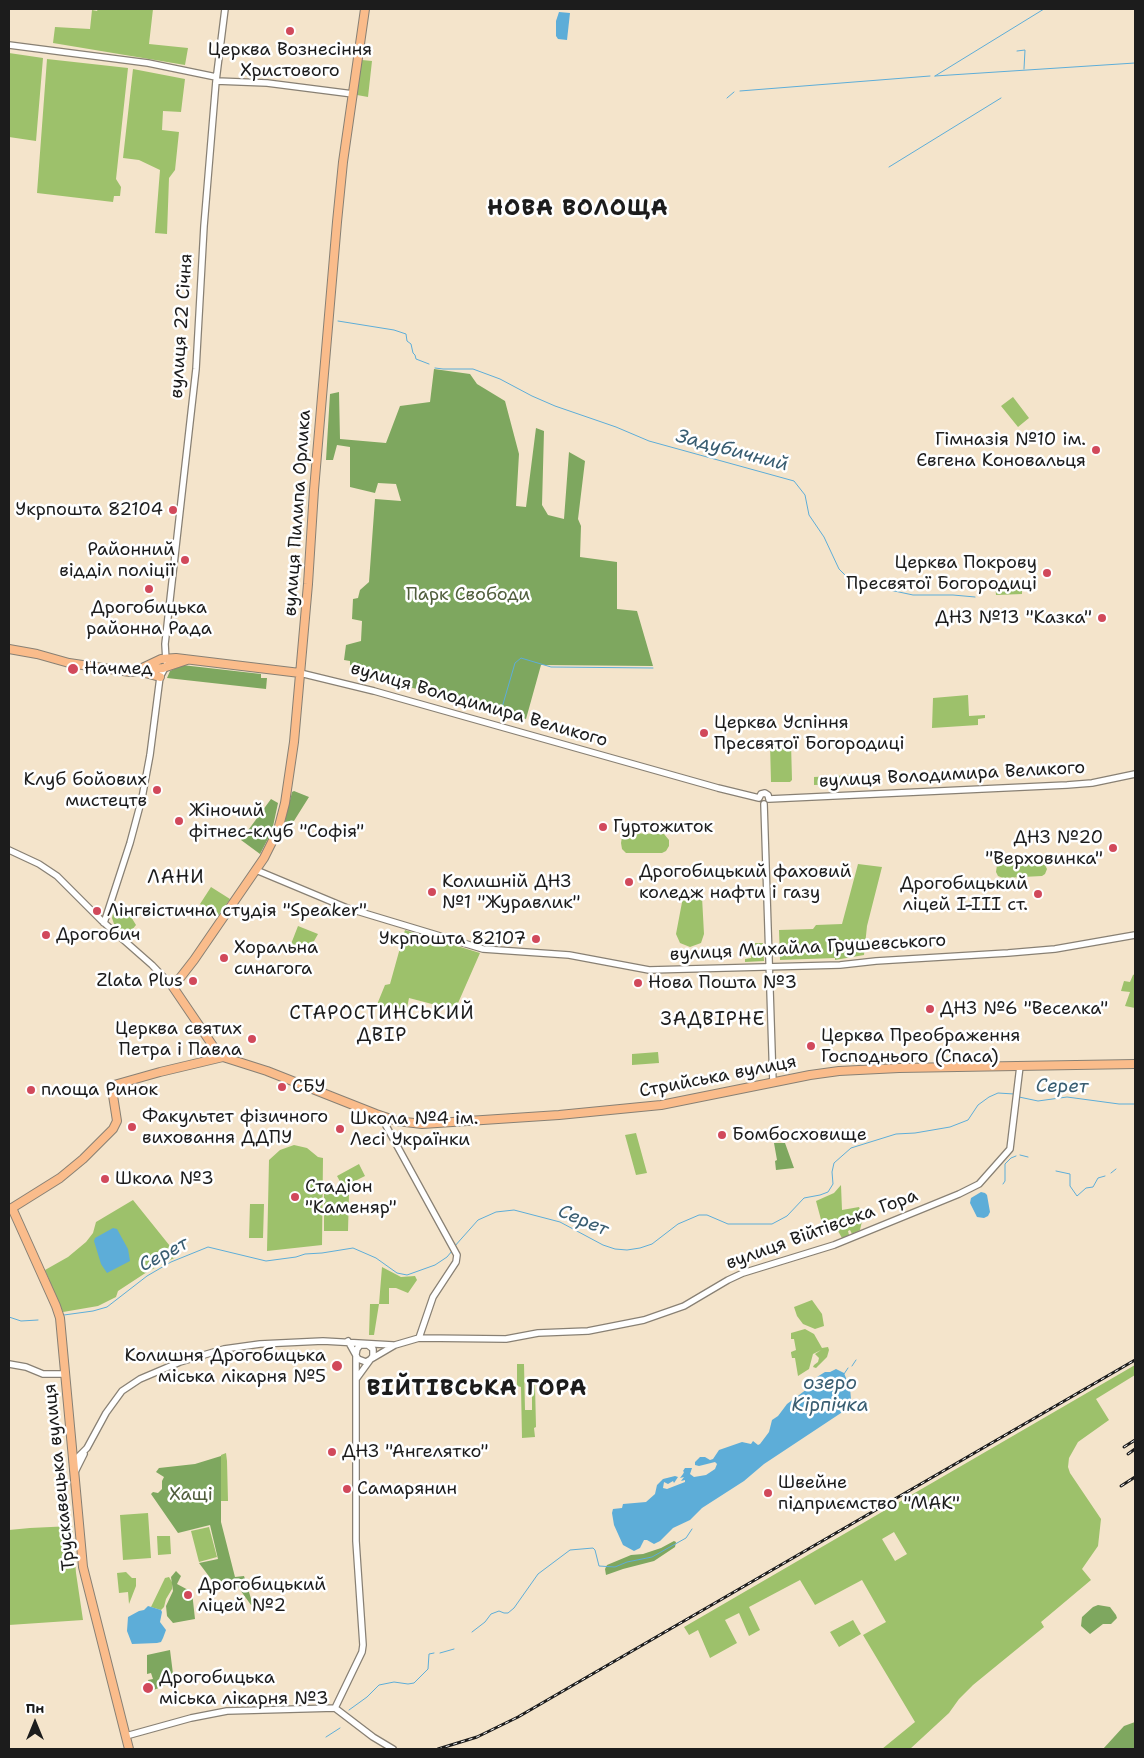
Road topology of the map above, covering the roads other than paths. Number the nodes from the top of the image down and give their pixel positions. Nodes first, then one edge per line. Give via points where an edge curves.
1 (225, 9) edge
2 (364, 9) edge
3 (9, 44) edge
4 (216, 78) junction
5 (353, 94) junction
6 (165, 644) junction
7 (9, 649) edge
8 (176, 658) junction
9 (187, 660) junction
10 (161, 663) junction
11 (136, 672) junction
12 (300, 672) junction
13 (160, 678) junction
14 (1135, 774) edge
15 (767, 802) junction
16 (9, 850) edge
17 (256, 870) junction
18 (104, 923) junction
19 (1135, 935) edge
20 (770, 966) junction
21 (173, 987) junction
22 (224, 1057) junction
23 (1135, 1064) edge
24 (1020, 1066) junction
25 (773, 1083) junction
26 (387, 1124) junction
27 (10, 1208) edge
28 (419, 1338) junction
29 (348, 1341) junction
30 (365, 1344) junction
31 (395, 1345) junction
32 (356, 1356) junction
33 (370, 1360) junction
34 (9, 1364) edge
35 (65, 1374) junction
36 (357, 1378) junction
37 (84, 1451) junction
38 (72, 1458) junction
39 (74, 1474) junction
40 (335, 1708) junction
41 (126, 1736) junction
42 (129, 1749) edge
43 (393, 1749) edge

1 - 4 street, вулиця 22 Січня
2 - 5 main road, вулиця Пилипа Орлика
3 - 4 street via 140,62
4 - 5 street
4 - 6 street, вулиця 22 Січня via 196,369
5 - 12 main road, вулиця Пилипа Орлика via 337,222
6 - 8 street via 168,652
6 - 10 street, вулиця 22 Січня
7 - 11 main road via 93,667
8 - 9 main road, вулиця Володимира Великого
8 - 10 main road, вулиця Володимира Великого
9 - 10 main road
9 - 12 main road, вулиця Володимира Великого
10 - 11 main road
10 - 13 street
11 - 13 main road
12 - 15 street, вулиця Володимира Великого
12 - 17 main road, вулиця Пилипа Орлика via 294,753 285,804 273,842
13 - 18 street via 142,798
14 - 15 street, вулиця Володимира Великого via 1066,784
15 - 20 street
16 - 18 street via 54,873
17 - 20 street, вулиця Михайла Грушевського via 353,910 486,950 569,956 649,970
17 - 21 main road, вулиця Пилипа Орлика
18 - 21 street
19 - 20 street, вулиця Михайла Грушевського via 1055,949 840,965
20 - 25 street
21 - 22 main road via 212,1045
22 - 26 main road, Стрийська вулиця via 376,1114
22 - 27 main road via 114,1085 116,1123 107,1135 60,1178
23 - 24 main road, Стрийська вулиця
24 - 25 main road, Стрийська вулиця via 843,1070
24 - 28 street, вулиця Війтівська Гора via 1010,1149 970,1190 834,1245 743,1273 684,1306 632,1323 506,1339
25 - 26 main road, Стрийська вулиця via 688,1101 612,1111
26 - 28 street via 455,1251 456,1262 433,1297
27 - 35 main road, Трускавецька вулиця via 60,1315
28 - 31 street, вулиця Війтівська Гора
29 - 30 street, вулиця Війтівська Гора
29 - 32 street
29 - 37 street, вулиця Війтівська Гора via 234,1347 165,1367 118,1395
30 - 31 street, вулиця Війтівська Гора
30 - 32 street via 358,1347
30 - 33 street via 374,1352
31 - 33 street, вулиця Війтівська Гора
32 - 33 street via 363,1362
32 - 36 street
33 - 36 street
34 - 35 street via 43,1374
35 - 38 main road, Трускавецька вулиця
36 - 40 street via 356,1541 362,1652
37 - 38 street
37 - 39 street, вулиця Війтівська Гора
38 - 39 main road, Трускавецька вулиця
39 - 41 main road, Трускавецька вулиця via 83,1567
40 - 41 street via 227,1711
40 - 43 street
41 - 42 main road, Трускавецька вулиця

